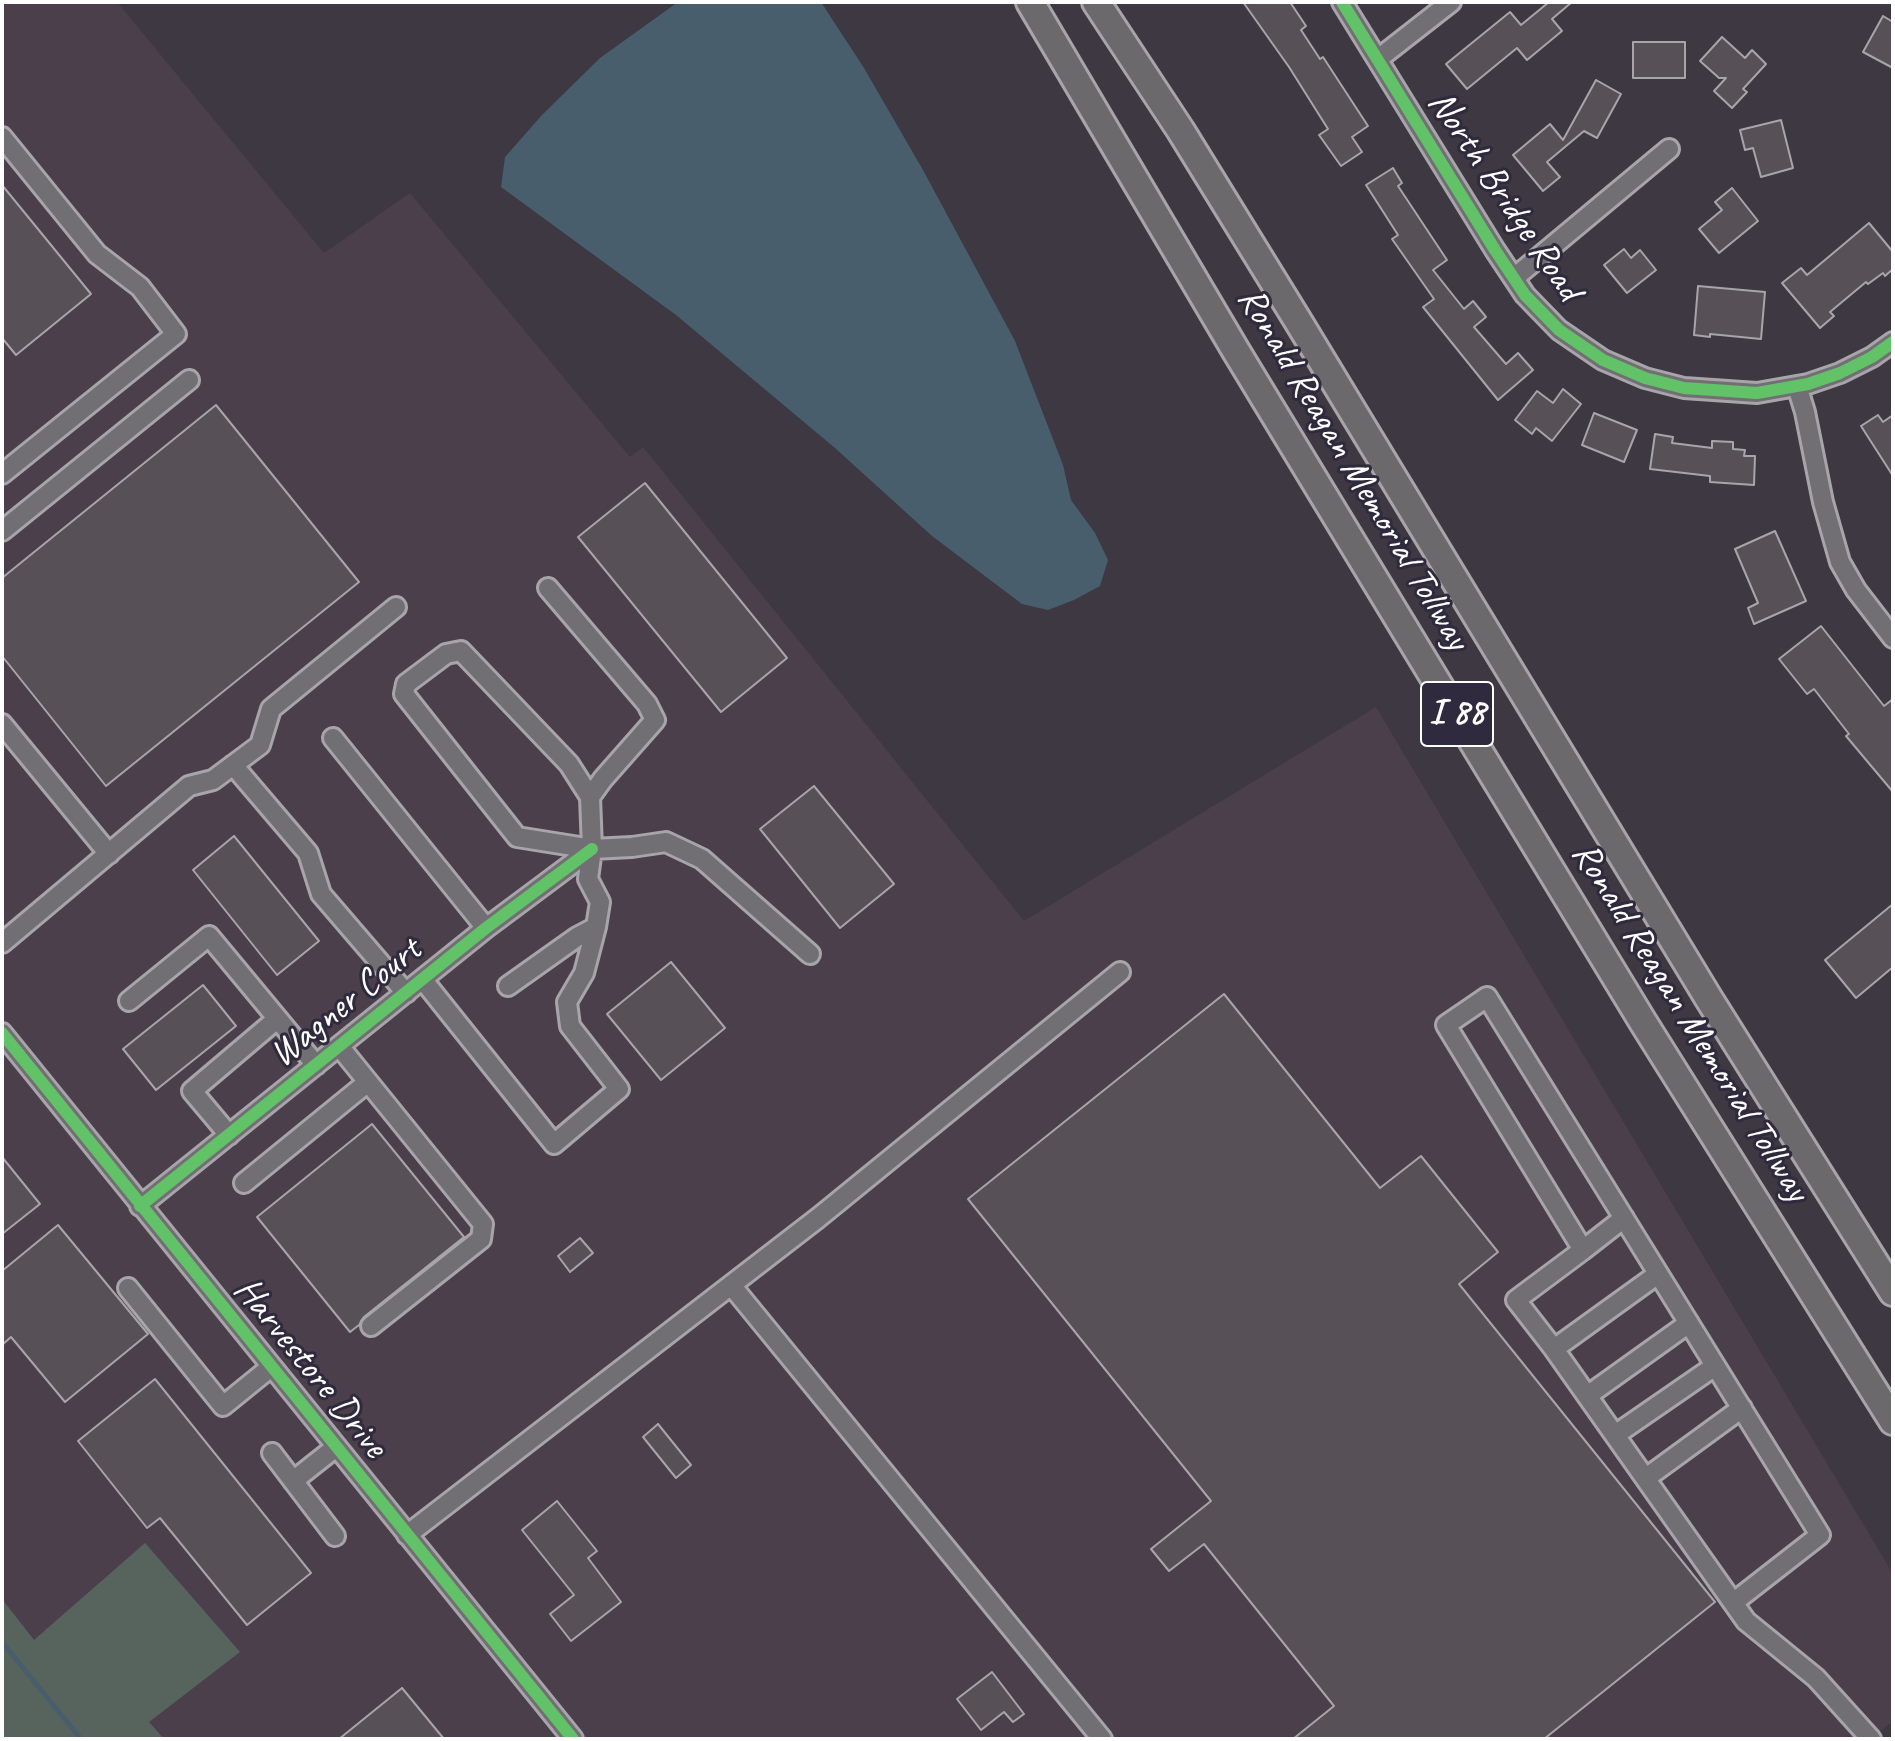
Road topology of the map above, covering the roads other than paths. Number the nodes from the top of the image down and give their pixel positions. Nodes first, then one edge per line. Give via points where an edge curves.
1 (1030, 2) edge
2 (1096, 2) edge
3 (1342, 2) edge
4 (1451, 2) edge
5 (1378, 59) junction
6 (2, 137) edge
7 (1669, 149) dead end
8 (1514, 278) junction
9 (1893, 342) edge
10 (189, 380) dead end
11 (1797, 386) junction
12 (2, 474) edge
13 (2, 531) edge
14 (548, 588) dead end
15 (396, 607) dead end
16 (1893, 638) edge
17 (2, 724) edge
18 (333, 738) dead end
19 (233, 765) junction
20 (590, 797) junction
21 (592, 849) junction
22 (109, 854) junction
23 (596, 927) junction
24 (486, 928) junction
25 (2, 943) edge
26 (810, 954) dead end
27 (1120, 972) dead end
28 (423, 980) junction
29 (508, 986) dead end
30 (406, 993) junction
31 (129, 1001) dead end
32 (277, 1019) junction
33 (2, 1033) edge
34 (339, 1046) junction
35 (316, 1065) junction
36 (368, 1082) junction
37 (229, 1135) junction
38 (244, 1183) dead end
39 (140, 1206) junction
40 (1624, 1218) junction
41 (1583, 1250) junction
42 (1658, 1274) junction
43 (731, 1285) junction
44 (128, 1288) dead end
45 (1893, 1292) edge
46 (1689, 1323) junction
47 (371, 1326) dead end
48 (1554, 1349) junction
49 (1715, 1366) junction
50 (271, 1367) junction
51 (1587, 1396) junction
52 (1742, 1408) junction
53 (1893, 1421) edge
54 (1615, 1435) junction
55 (336, 1447) junction
56 (272, 1453) dead end
57 (1646, 1478) junction
58 (293, 1481) junction
59 (407, 1535) junction
60 (335, 1536) dead end
61 (1734, 1602) junction
62 (573, 1739) edge
63 (1102, 1739) edge
64 (1871, 1739) edge

1 - 53 highway, Ronald Reagan Memorial Tollway / I 88 via 1643,1022
2 - 45 highway, Ronald Reagan Memorial Tollway / I 88 via 1181,131
3 - 5 street, North Bridge Road
4 - 5 street
5 - 8 street, North Bridge Road
6 - 12 street via 97,254 140,287 176,334
7 - 8 street
8 - 11 street, North Bridge Road via 1559,330 1603,360 1645,378 1718,392
9 - 11 street, North Bridge Road via 1840,373
10 - 13 street
11 - 16 street via 1840,562
14 - 20 street via 655,720
15 - 19 street via 271,709 260,745
17 - 22 street
18 - 24 street
19 - 22 street via 213,780 189,786
19 - 30 street via 308,853 321,894
20 - 21 street
20 - 21 street via 569,764 461,651 446,654 406,684 404,694 517,837
21 - 23 street via 588,879 600,902
21 - 24 street, Wagner Court
21 - 26 street via 666,842 702,859
22 - 25 street
23 - 28 street via 584,973 567,1002 570,1026 619,1089 554,1144
23 - 29 street
24 - 28 street, Wagner Court
27 - 43 street
28 - 30 street, Wagner Court
30 - 34 street, Wagner Court
31 - 32 street via 209,936
32 - 35 street
32 - 37 street via 192,1091
33 - 39 street, Harvestore Drive
34 - 35 street, Wagner Court
34 - 36 street
35 - 37 street, Wagner Court
36 - 38 street
36 - 47 street via 483,1224 481,1239
37 - 39 street, Wagner Court
39 - 50 street, Harvestore Drive
40 - 41 street
40 - 41 street via 1487,997 1446,1025
40 - 42 street
41 - 48 street via 1516,1300
42 - 46 street
42 - 48 street
43 - 59 street
43 - 63 street
44 - 50 street via 223,1406
46 - 49 street
46 - 51 street
48 - 51 street
49 - 52 street
49 - 54 street
50 - 55 street, Harvestore Drive
51 - 54 street
52 - 57 street
52 - 61 street via 1820,1535
54 - 57 street
55 - 58 street
55 - 59 street, Harvestore Drive
56 - 58 street
57 - 61 street
58 - 60 street
59 - 62 street, Harvestore Drive
61 - 64 street via 1746,1621 1816,1678

